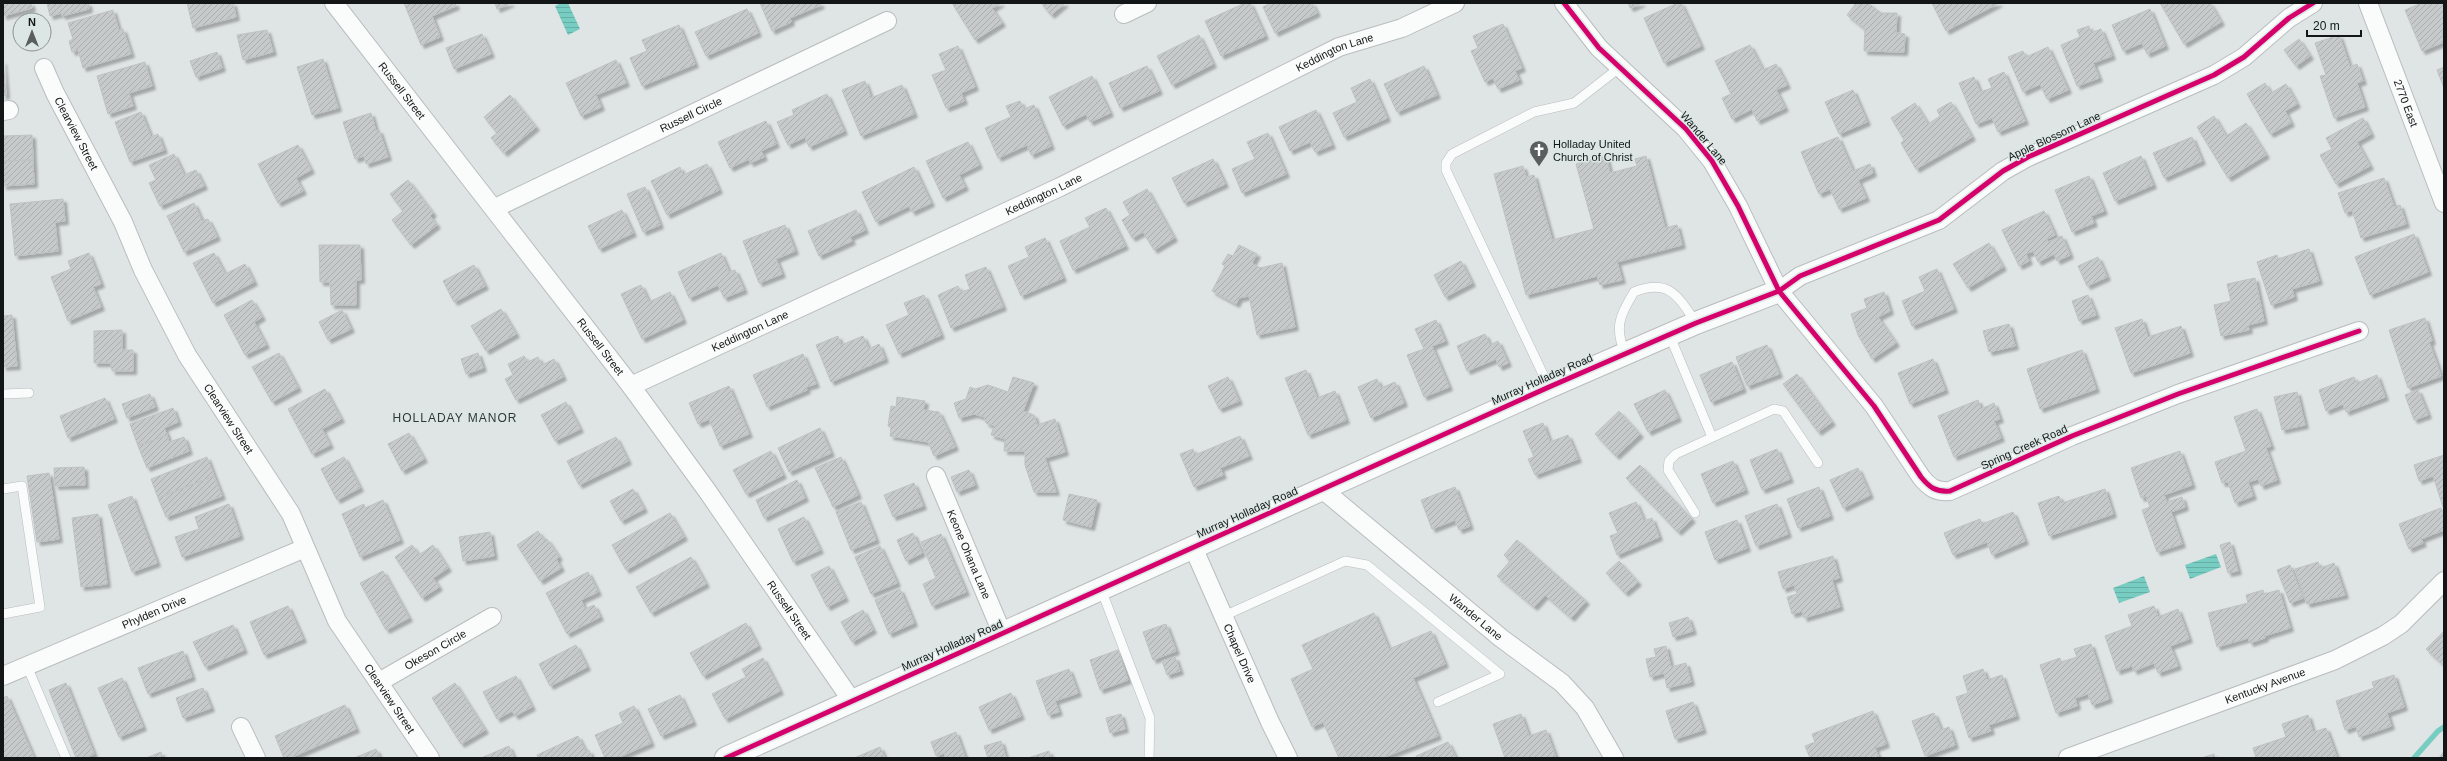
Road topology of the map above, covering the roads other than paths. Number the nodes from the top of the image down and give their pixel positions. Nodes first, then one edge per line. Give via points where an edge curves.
1 (1147, 3) edge
2 (1455, 3) edge
3 (1564, 3) edge
4 (2313, 3) edge
5 (2368, 3) edge
6 (336, 4) edge
7 (1124, 14) dead end
8 (888, 21) dead end
9 (44, 68) dead end
10 (1619, 68) junction
11 (2439, 173) edge
12 (2444, 202) edge
13 (494, 208) junction
14 (1779, 291) junction
15 (1696, 323) junction
16 (2359, 331) dead end
17 (1669, 334) junction
18 (1625, 353) junction
19 (631, 386) junction
20 (1549, 387) junction
21 (28, 393) dead end
22 (3, 394) edge
23 (1712, 437) junction
24 (1818, 463) dead end
25 (936, 476) dead end
26 (3, 489) edge
27 (1322, 489) junction
28 (1695, 513) dead end
29 (1193, 547) junction
30 (305, 548) junction
31 (2444, 581) edge
32 (1101, 589) junction
33 (3, 614) edge
34 (1224, 616) junction
35 (492, 617) dead end
36 (1002, 633) junction
37 (27, 666) junction
38 (3, 672) edge
39 (3, 676) edge
40 (379, 682) junction
41 (852, 702) junction
42 (1438, 702) dead end
43 (241, 727) dead end
44 (66, 758) edge
45 (256, 758) edge
46 (430, 758) edge
47 (726, 758) edge
48 (1149, 758) edge
49 (1288, 758) edge
50 (1614, 758) edge
51 (2068, 758) edge

1 - 7 street
2 - 19 street, Keddington Lane via 1402,28 1339,47 1060,187
3 - 10 street, Wander Lane via 1584,32
4 - 14 street, Apple Blossom Lane via 2289,18 2244,57 2214,75 2028,157 2003,172 1939,220 1800,276
5 - 11 street, 2770 East
6 - 13 street, Russell Street
8 - 13 street, Russell Circle
9 - 30 street, Clearview Street via 123,222 143,270 187,356 282,498
10 - 14 street, Wander Lane via 1686,129 1712,161 1738,206
10 - 20 lane via 1574,103 1534,112 1452,154 1446,163 1446,170
11 - 12 street, 2770 East
13 - 19 street, Russell Street
14 - 15 street, Murray Holladay Road
14 - 16 street, Spring Creek Road via 1874,406 1921,477 1930,488 1940,492 1950,491 2072,436 2178,394
15 - 17 street, Murray Holladay Road
15 - 18 lane via 1677,295 1665,288 1648,287 1634,292 1618,325 1619,340
17 - 18 street, Murray Holladay Road
17 - 23 lane
18 - 20 street, Murray Holladay Road
19 - 41 street, Russell Street via 708,492
20 - 27 street, Murray Holladay Road
21 - 22 lane
23 - 24 lane via 1774,409 1781,409
23 - 28 lane via 1676,454 1668,466
25 - 36 street, Keone Ohana Lane
26 - 33 lane via 22,486 40,607
27 - 29 street, Murray Holladay Road
27 - 50 street, Wander Lane via 1501,638 1562,683 1584,708
29 - 32 street, Murray Holladay Road
29 - 34 street, Chapel Drive
30 - 37 street, Phylden Drive
30 - 40 street, Clearview Street via 337,621
31 - 51 street, Kentucky Avenue via 2401,624 2347,654
32 - 36 street, Murray Holladay Road
32 - 48 lane via 1148,712 1151,738
34 - 42 lane via 1345,561 1367,565 1500,674
34 - 49 street, Chapel Drive
35 - 40 street, Okeson Circle
36 - 41 street, Murray Holladay Road
37 - 39 street, Phylden Drive
37 - 44 lane
38 - 39 lane
40 - 46 street, Clearview Street
41 - 47 street, Murray Holladay Road
43 - 45 street

